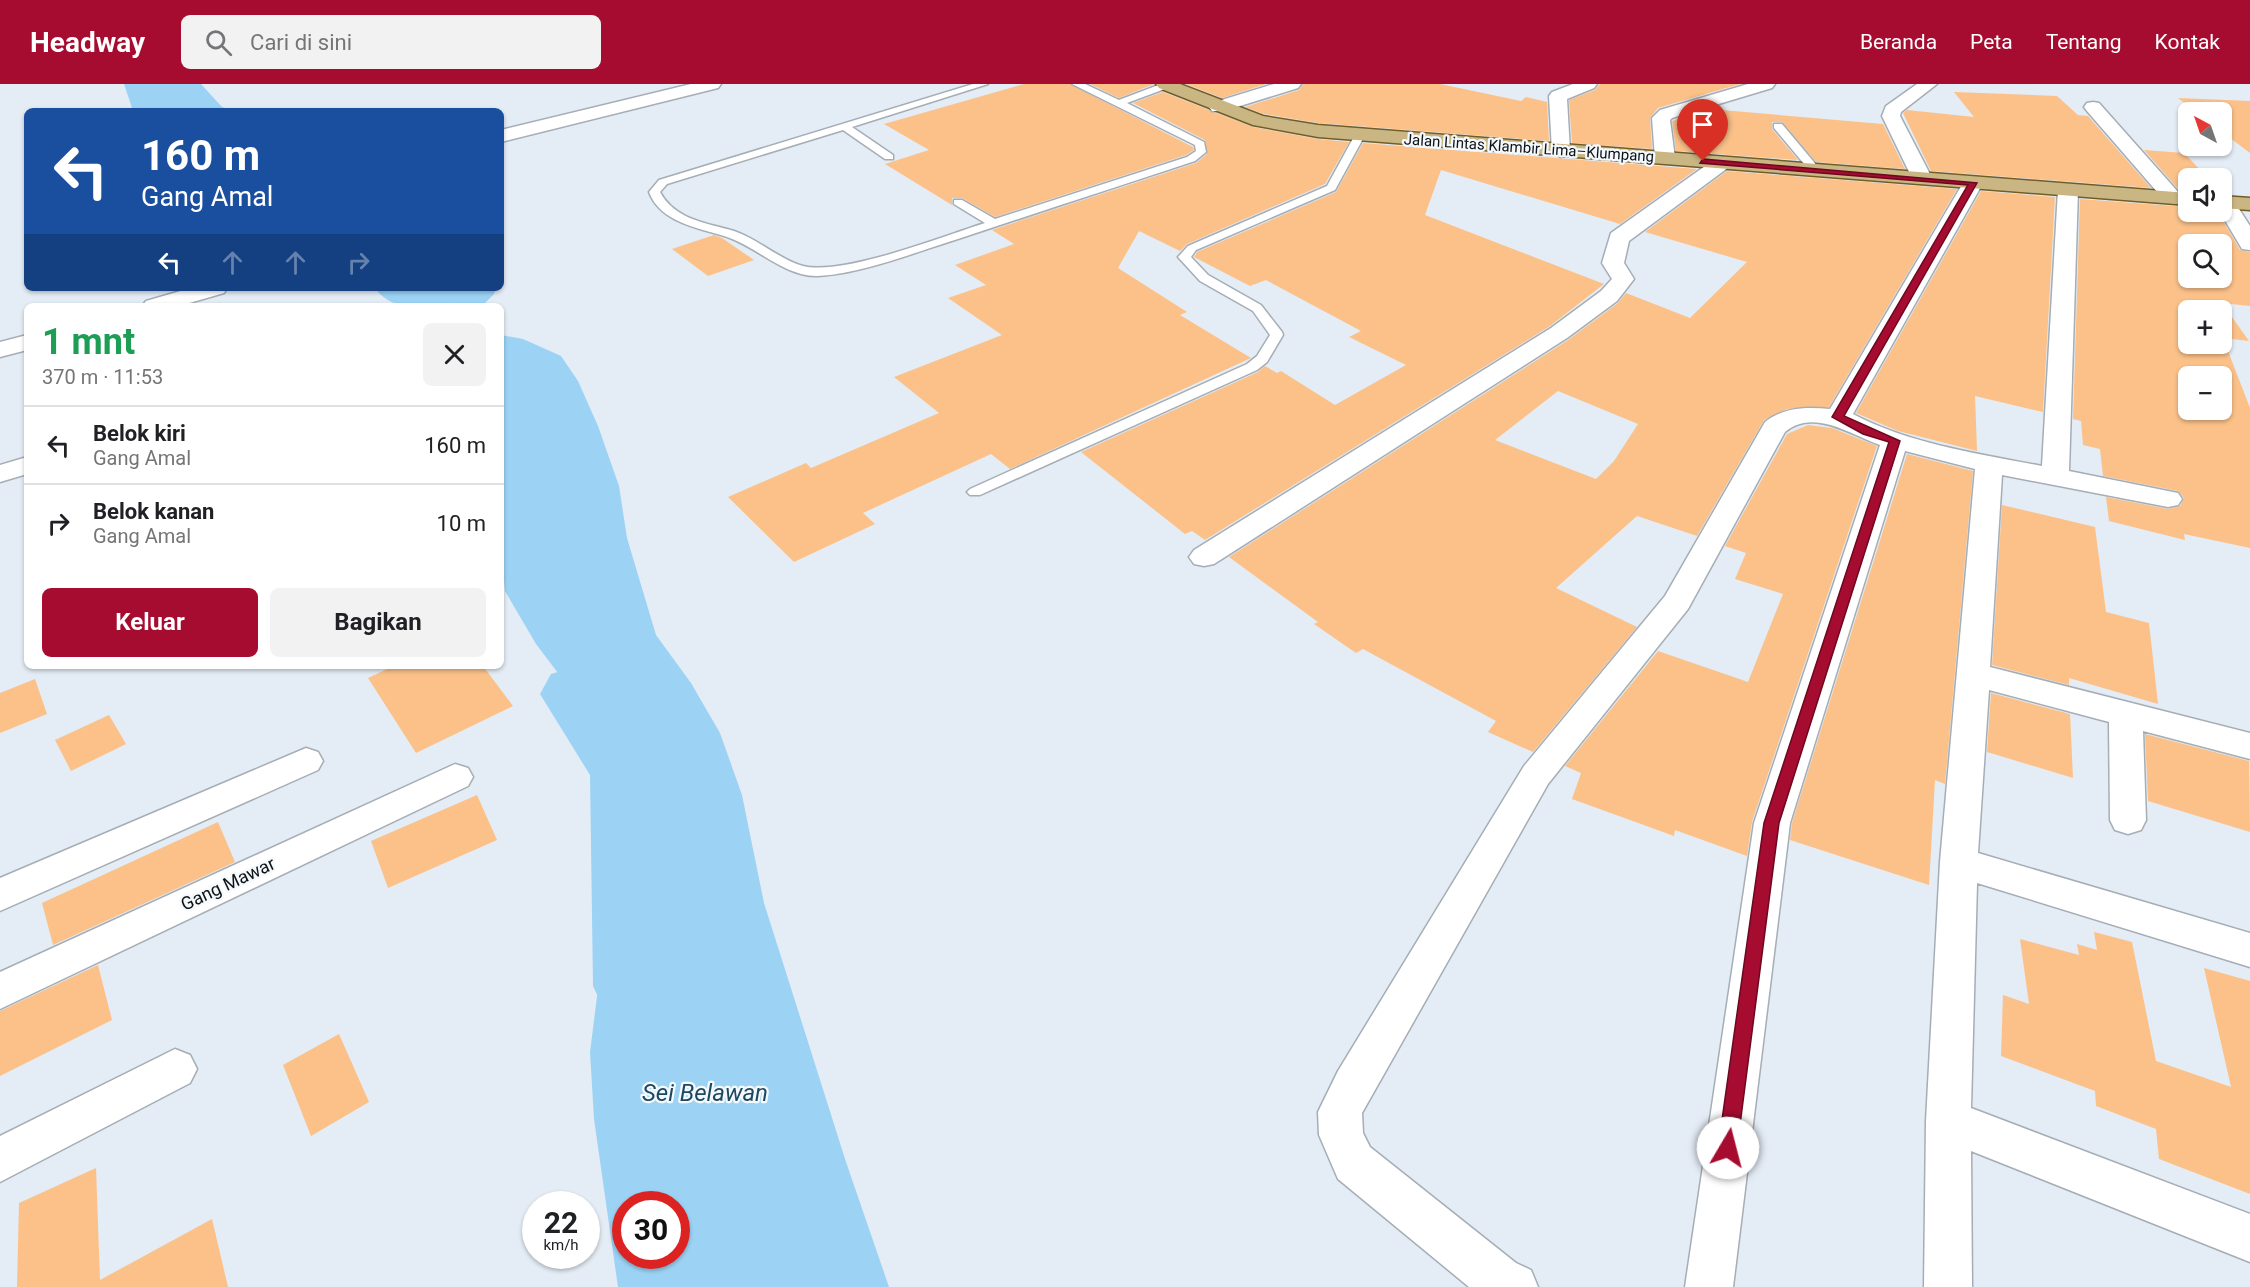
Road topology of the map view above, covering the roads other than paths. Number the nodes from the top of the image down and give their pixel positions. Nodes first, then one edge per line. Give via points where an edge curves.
1 (712, 84) edge
2 (983, 84) edge
3 (1077, 84) edge
4 (1292, 84) edge
5 (1588, 84) edge
6 (1766, 84) edge
7 (1928, 84) edge
8 (1166, 85) edge
9 (1119, 103) junction
10 (1218, 107) junction
11 (2093, 107) dead end
12 (843, 126) junction
13 (1778, 126) dead end
14 (504, 135) edge
15 (1360, 135) junction
16 (1561, 151) junction
17 (889, 157) dead end
18 (1665, 158) junction
19 (1722, 163) junction
20 (1814, 169) junction
21 (1922, 178) junction
22 (1973, 183) junction
23 (2068, 190) junction
24 (2178, 196) edge
25 (2178, 198) edge
26 (958, 202) dead end
27 (2232, 203) edge
28 (2250, 204) edge
29 (2232, 216) edge
30 (995, 224) junction
31 (2250, 244) edge
32 (206, 291) edge
33 (164, 303) edge
34 (24, 343) edge
35 (0, 350) edge
36 (1838, 417) junction
37 (1895, 441) junction
38 (1989, 464) junction
39 (24, 466) edge
40 (0, 474) edge
41 (2055, 477) junction
42 (975, 492) dead end
43 (2168, 500) dead end
44 (1204, 557) dead end
45 (1975, 675) junction
46 (2126, 714) junction
47 (2250, 746) edge
48 (306, 761) dead end
49 (455, 777) dead end
50 (2128, 820) dead end
51 (1959, 862) junction
52 (0, 895) edge
53 (2250, 950) edge
54 (0, 991) edge
55 (175, 1069) dead end
56 (1948, 1121) junction
57 (0, 1160) edge
58 (2250, 1238) edge
59 (1514, 1287) edge
60 (1708, 1287) edge
61 (1948, 1287) edge

1 - 14 street
2 - 12 lane
3 - 9 lane
4 - 10 street
5 - 16 street via 1558,96
6 - 18 street via 1666,114 1661,118
7 - 21 street via 1892,110 1891,116
8 - 9 lane
8 - 10 main road, Jalan Lintas Klambir Lima–Klumpang
9 - 30 lane via 1200,144 1201,152 1191,159
10 - 15 main road, Jalan Lintas Klambir Lima–Klumpang via 1283,127
11 - 24 street
12 - 17 lane
12 - 30 lane via 663,182 654,192 686,222 731,234 796,268 815,272 875,262
13 - 20 lane
15 - 16 main road, Jalan Lintas Klambir Lima–Klumpang
15 - 42 lane via 1331,188 1192,248 1184,257 1204,278 1257,308 1264,317 1277,335 1262,359
16 - 18 main road, Jalan Lintas Klambir Lima–Klumpang
18 - 19 main road, Jalan Lintas Klambir Lima–Klumpang
19 - 20 main road, Jalan Lintas Klambir Lima–Klumpang
19 - 44 street via 1619,238 1613,263 1623,279 1609,296 1559,333
20 - 21 main road, Jalan Lintas Klambir Lima–Klumpang
21 - 22 main road, Jalan Lintas Klambir Lima–Klumpang
22 - 23 main road, Jalan Lintas Klambir Lima–Klumpang
22 - 36 street
23 - 25 main road, Jalan Lintas Klambir Lima–Klumpang
23 - 41 street
26 - 30 lane
27 - 28 main road
29 - 31 street
32 - 33 street
34 - 35 street
36 - 37 street
36 - 59 street via 1795,415 1774,428 1677,602 1536,775 1340,1112 1341,1135 1354,1163 1499,1280
37 - 38 street
37 - 60 street via 1772,823
38 - 41 street
38 - 45 street
39 - 40 street
41 - 43 street
45 - 46 street
45 - 51 street
46 - 47 street
46 - 50 street
48 - 52 street
49 - 54 street, Gang Mawar
51 - 53 street
51 - 56 street
55 - 57 street
56 - 58 street
56 - 61 street

